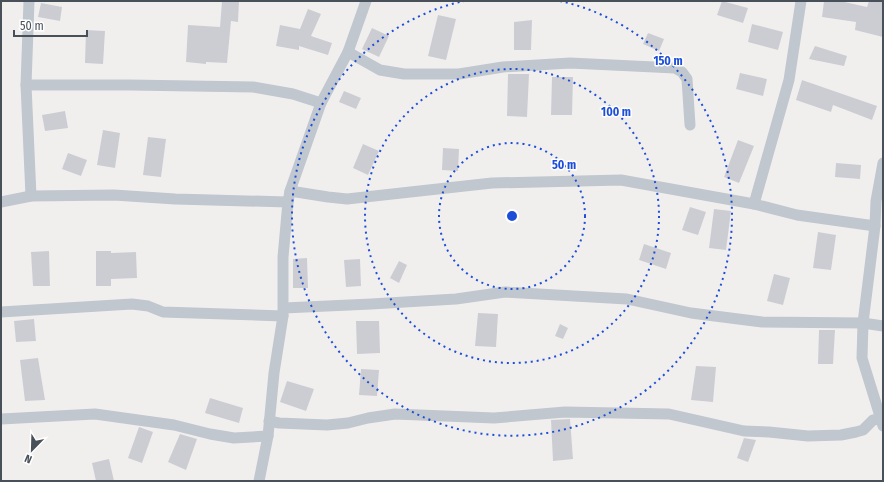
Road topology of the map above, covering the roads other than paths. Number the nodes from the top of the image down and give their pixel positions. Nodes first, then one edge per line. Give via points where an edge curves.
1 (29, 1) edge
2 (366, 1) edge
3 (801, 1) edge
4 (348, 52) junction
5 (26, 85) junction
6 (321, 103) junction
7 (690, 126) dead end
8 (883, 163) edge
9 (290, 191) junction
10 (31, 196) junction
11 (1, 202) edge
12 (288, 202) junction
13 (880, 202) edge
14 (754, 204) junction
15 (875, 226) junction
16 (1, 312) edge
17 (284, 312) junction
18 (863, 324) junction
19 (883, 326) edge
20 (1, 419) edge
21 (269, 421) junction
22 (882, 423) edge
23 (268, 436) junction
24 (259, 481) edge

1 - 5 street
2 - 4 street
3 - 14 street via 788,80
4 - 6 street
4 - 7 street via 380,70 404,74 459,74 503,67 570,63 674,68 682,72 687,79
5 - 6 street via 253,87 293,94
5 - 10 street
6 - 9 street
8 - 13 street
9 - 12 street
9 - 14 street via 347,199 492,183 621,180
10 - 11 street
10 - 12 street via 114,195
12 - 17 street via 282,257
13 - 15 street
14 - 15 street via 797,215
15 - 18 street
16 - 17 street via 132,304 148,306 163,312
17 - 18 street via 456,299 505,292 627,299 691,313 762,322
17 - 21 street
18 - 19 street
18 - 22 street via 863,365
20 - 23 street via 95,414 234,438
21 - 22 street via 327,425 395,414 494,418 565,412 670,414 744,431 808,436 840,435 863,430 873,420
21 - 23 street
23 - 24 street

